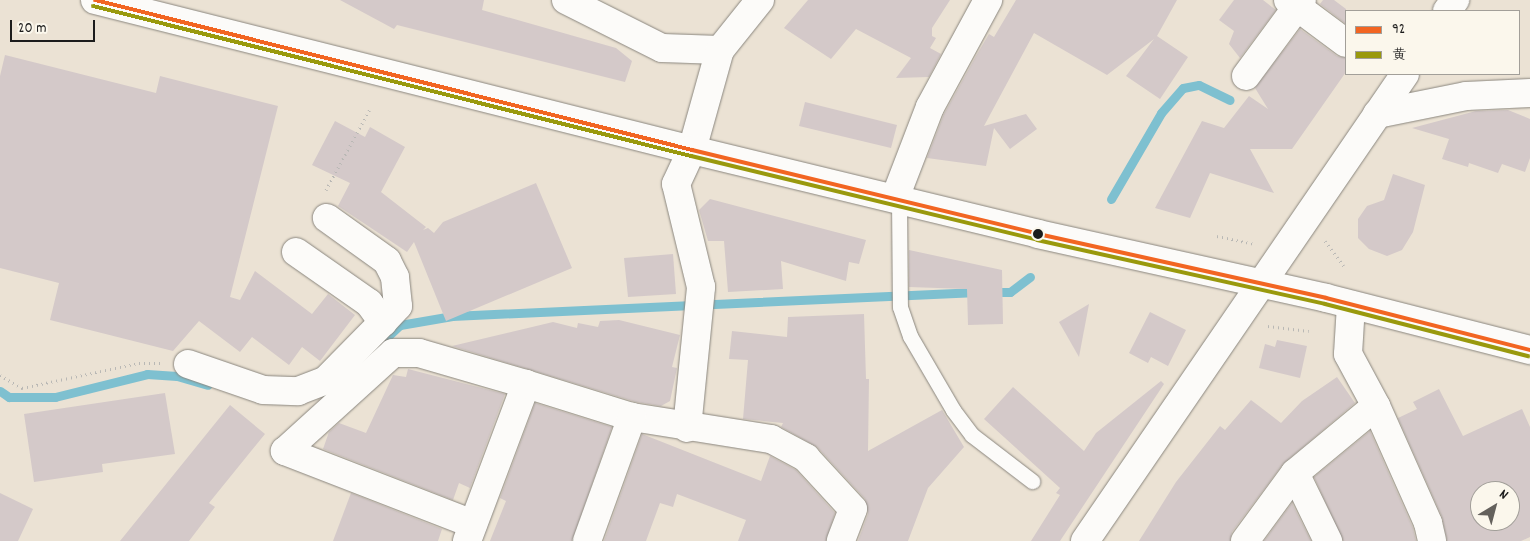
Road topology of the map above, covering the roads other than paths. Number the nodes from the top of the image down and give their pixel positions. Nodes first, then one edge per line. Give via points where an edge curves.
1 (95, 0) edge
2 (566, 0) edge
3 (760, 0) edge
4 (988, 0) edge
5 (1296, 2) edge
6 (1345, 42) edge
7 (720, 50) junction
8 (1246, 76) dead end
9 (1397, 76) edge
10 (1530, 93) edge
11 (1377, 114) junction
12 (692, 150) junction
13 (897, 199) junction
14 (327, 218) road end
15 (296, 252) dead end
16 (1263, 284) junction
17 (1351, 305) junction
18 (382, 339) junction
19 (1530, 350) edge
20 (188, 364) road end
21 (526, 384) junction
22 (1376, 406) junction
23 (632, 417) junction
24 (687, 428) junction
25 (1295, 473) junction
26 (1032, 481) dead end
27 (470, 532) edge
28 (587, 541) edge
29 (841, 541) edge
30 (1085, 541) edge
31 (1245, 541) edge
32 (1328, 541) edge
33 (1432, 541) edge

1 - 12 main road
2 - 7 main road via 662,48
3 - 7 main road
4 - 13 main road via 930,107
5 - 6 main road
5 - 8 main road
7 - 12 main road
9 - 11 main road
10 - 11 main road via 1466,96
11 - 16 main road
12 - 13 main road
12 - 24 main road via 676,184 699,305
13 - 16 main road
13 - 26 lane via 900,306 910,336 953,410 972,435
14 - 18 main road via 387,261 395,277 398,306
15 - 18 main road via 369,303
16 - 17 main road
16 - 30 main road
17 - 19 main road
17 - 22 main road via 1348,354
18 - 20 main road via 326,380 298,391 263,390
18 - 21 main road
18 - 27 main road via 286,451
21 - 23 main road
21 - 27 main road
22 - 25 main road
22 - 33 main road via 1428,523
23 - 24 main road
23 - 28 main road
24 - 29 main road via 771,438 806,458 853,509
25 - 31 main road
25 - 32 main road

